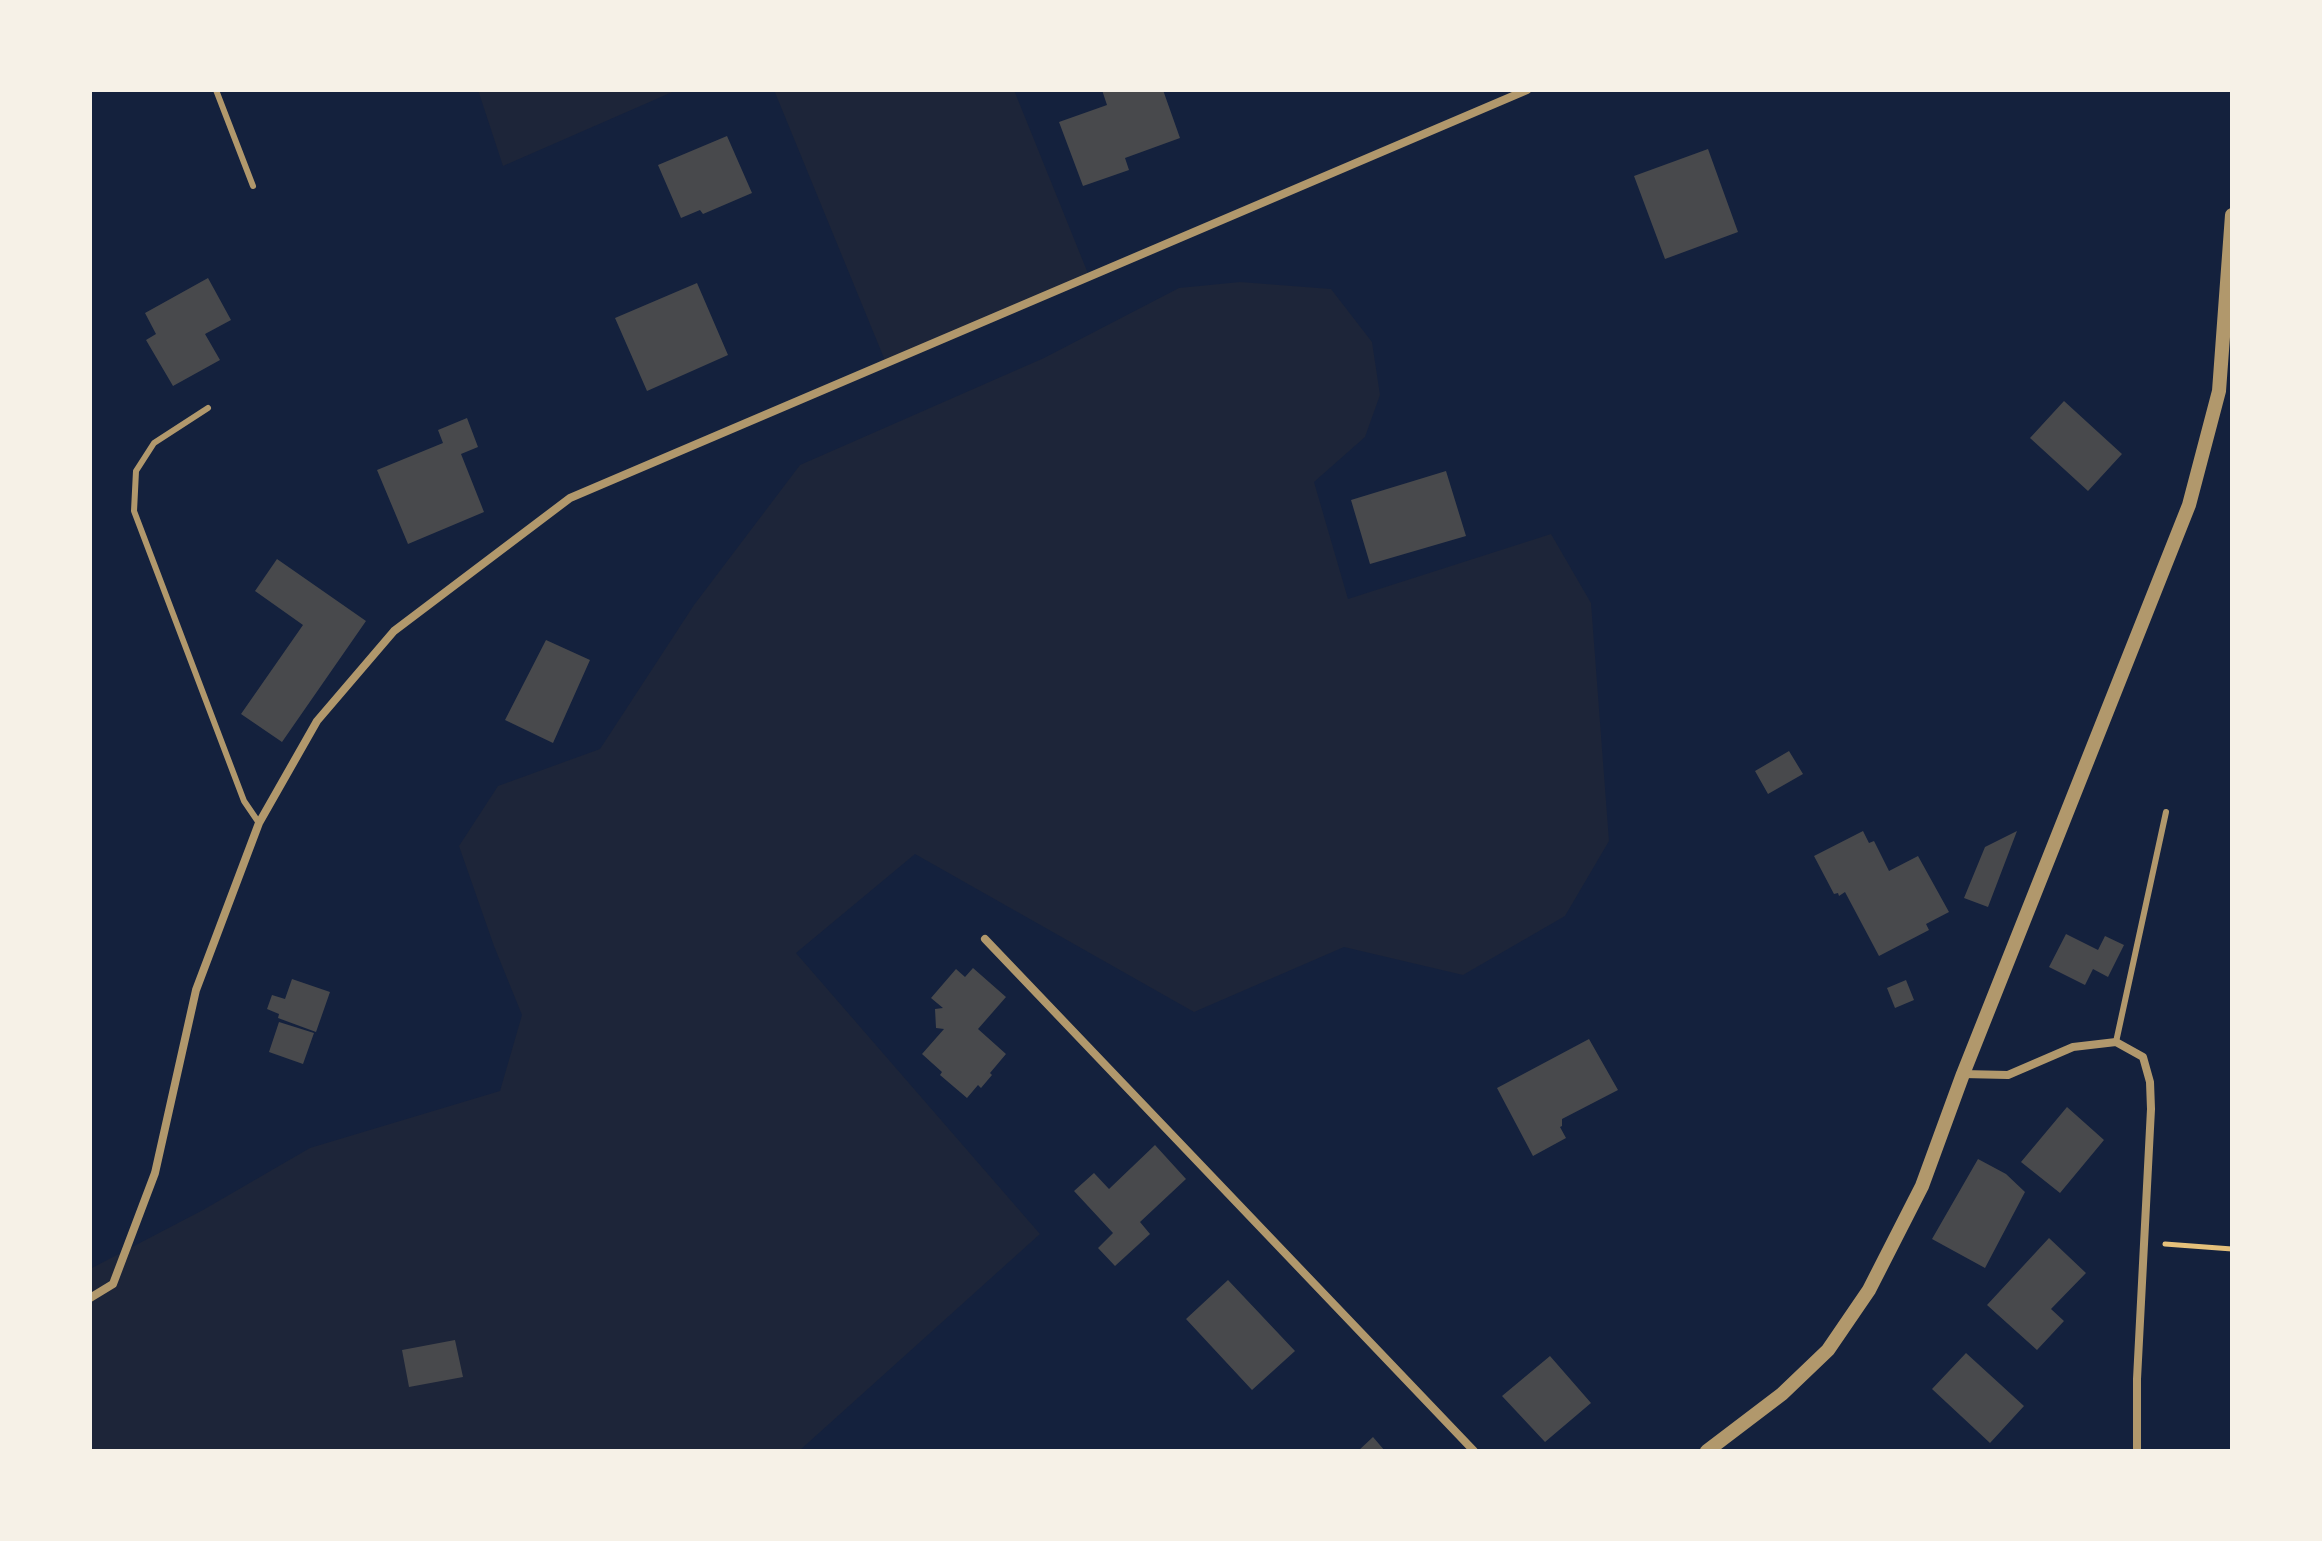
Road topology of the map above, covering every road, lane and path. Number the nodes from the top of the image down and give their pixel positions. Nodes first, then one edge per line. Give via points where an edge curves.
1 (216, 90) edge
2 (1527, 90) edge
3 (253, 186) dead end
4 (2232, 215) edge
5 (208, 408) dead end
6 (2166, 812) dead end
7 (259, 823) junction
8 (985, 939) dead end
9 (2116, 1042) junction
10 (1963, 1074) junction
11 (2146, 1242) junction
12 (2232, 1249) edge
13 (90, 1298) edge
14 (1474, 1451) edge
15 (1707, 1451) edge
16 (2137, 1451) edge

1 - 3 lane
2 - 7 street via 570,498 394,631 317,721
4 - 10 street via 2219,391 2189,505
5 - 7 lane via 154,443 136,471 134,511 244,801
6 - 9 lane
7 - 13 street via 196,990 155,1173 113,1284
8 - 14 street
9 - 10 street via 2073,1047 2008,1075
9 - 11 street via 2143,1057 2150,1082
10 - 15 street via 1922,1186 1869,1290 1828,1350 1782,1394
11 - 12 path
11 - 16 street

